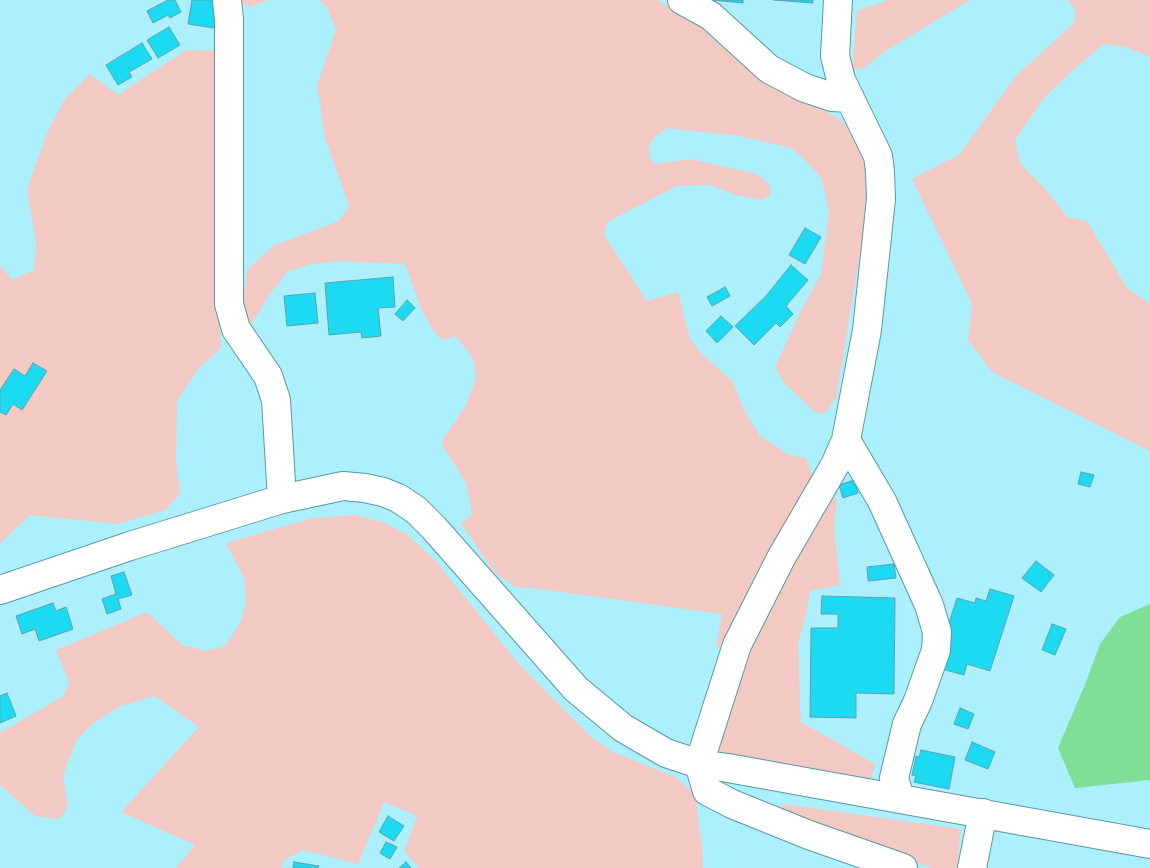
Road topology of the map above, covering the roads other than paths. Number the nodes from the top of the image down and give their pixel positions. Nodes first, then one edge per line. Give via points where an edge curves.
1 (227, 0) edge
2 (682, 0) edge
3 (838, 0) edge
4 (850, 98) junction
5 (846, 440) junction
6 (282, 499) junction
7 (0, 590) edge
8 (699, 764) junction
9 (900, 798) junction
10 (983, 813) junction
11 (1150, 844) edge
12 (904, 868) edge
13 (972, 868) edge

1 - 6 street via 229,304 236,329 268,376 276,400
2 - 4 street via 711,16 769,69 806,88 832,97
3 - 4 street via 835,56
4 - 5 street via 878,156 881,199 867,330
5 - 8 street via 737,645
5 - 9 street via 882,501 937,632 936,650 907,724 894,778
6 - 7 street
6 - 8 street via 343,486 365,488 398,498 434,528 576,689 637,737 666,753
8 - 9 street
8 - 12 street via 707,790 732,804
9 - 10 street
10 - 11 street
10 - 13 street

